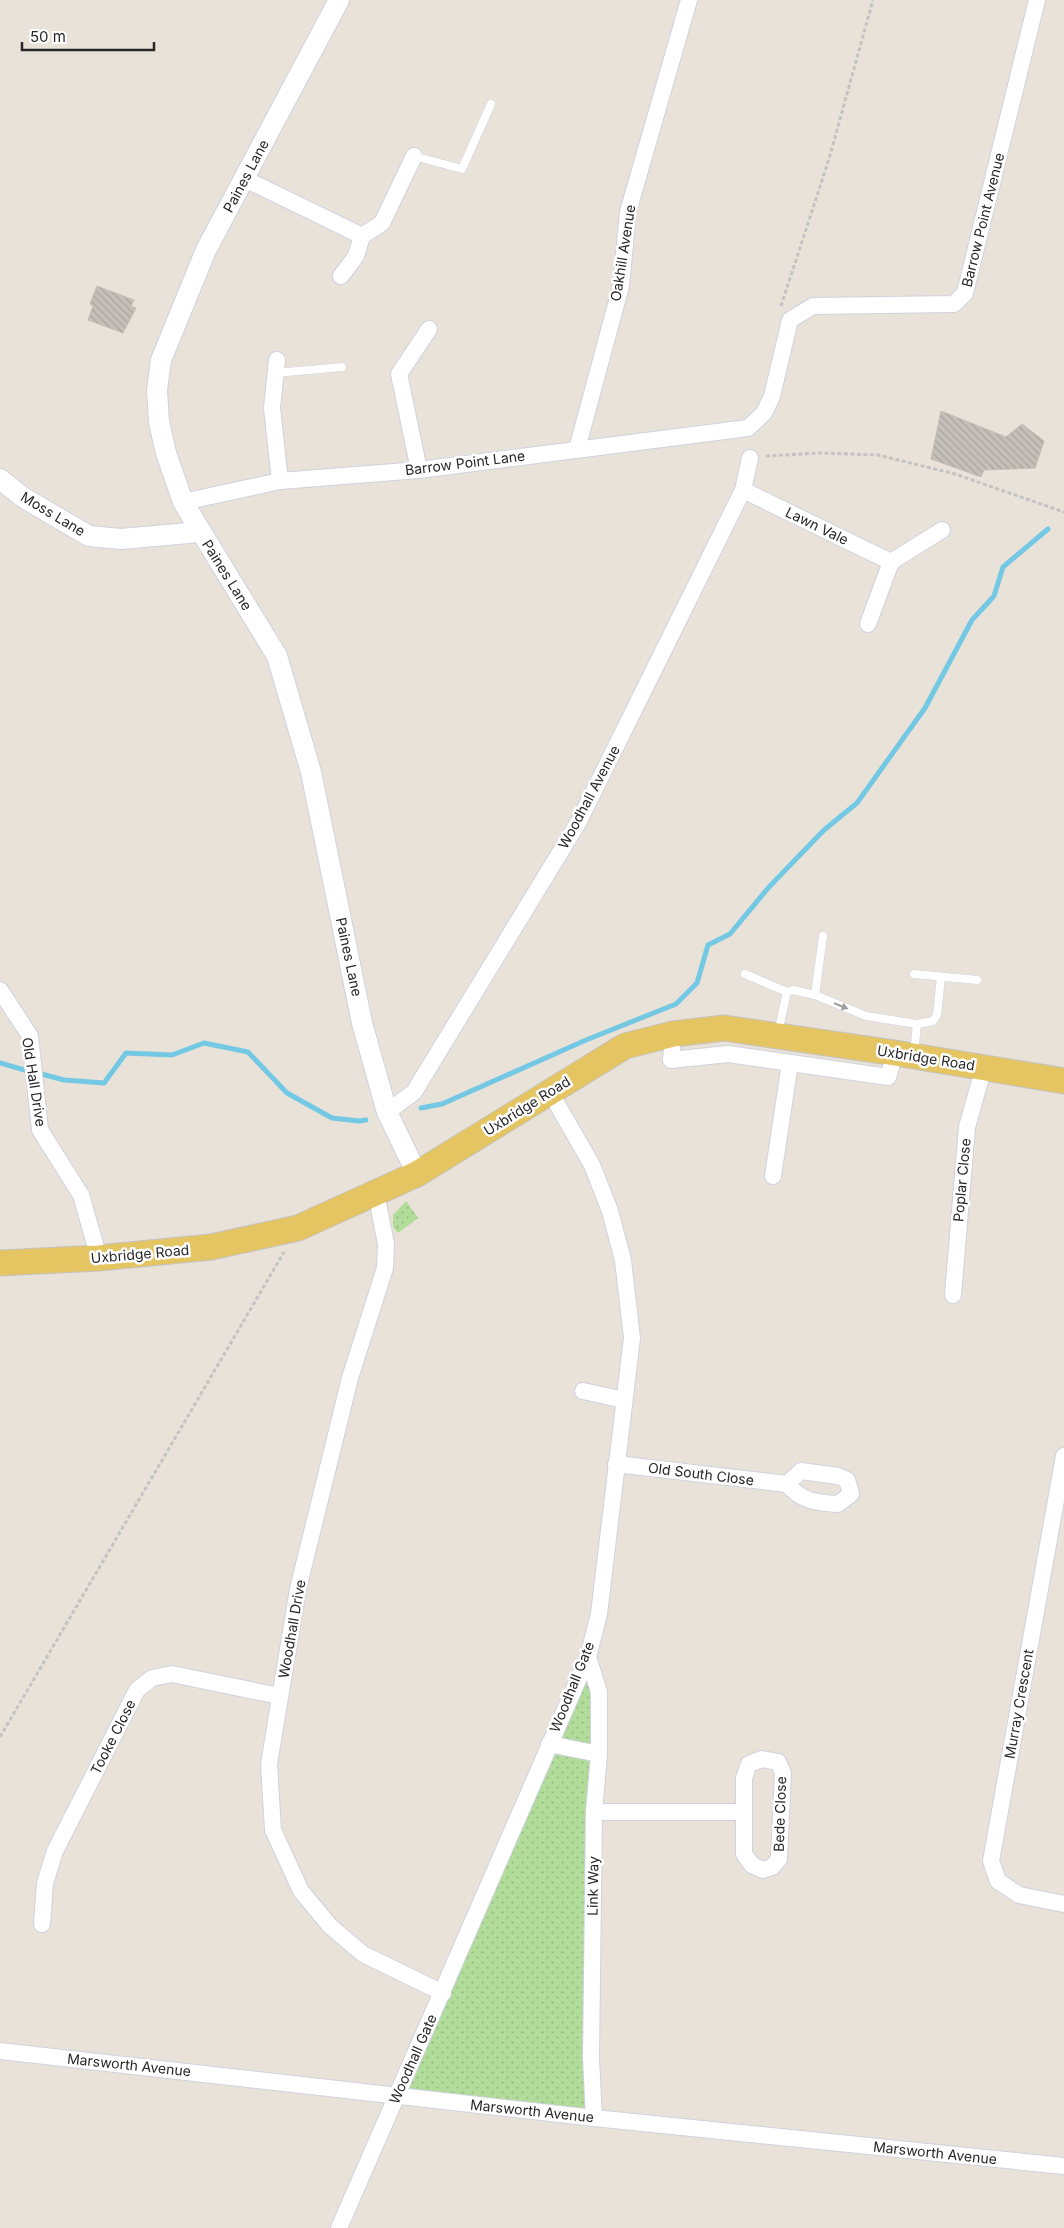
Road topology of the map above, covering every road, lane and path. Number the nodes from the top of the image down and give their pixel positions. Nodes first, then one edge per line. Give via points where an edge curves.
1 (339, 0) edge
2 (689, 0) edge
3 (873, 0) edge
4 (1037, 0) edge
5 (491, 104) dead end
6 (414, 156) joint
7 (245, 179) junction
8 (362, 236) junction
9 (341, 276) dead end
10 (790, 320) junction
11 (429, 329) dead end
12 (277, 366) joint
13 (342, 367) dead end
14 (577, 449) junction
15 (750, 458) joint
16 (419, 470) junction
17 (0, 479) edge
18 (280, 481) junction
19 (743, 490) junction
20 (183, 502) junction
21 (1064, 512) edge
22 (942, 530) dead end
23 (200, 532) junction
24 (891, 562) junction
25 (868, 624) dead end
26 (823, 936) dead end
27 (745, 974) dead end
28 (914, 974) dead end
29 (942, 977) junction
30 (977, 980) dead end
31 (0, 990) edge
32 (787, 992) junction
33 (814, 995) junction
34 (918, 1024) junction
35 (673, 1034) junction
36 (777, 1035) junction
37 (904, 1055) junction
38 (790, 1063) junction
39 (984, 1068) junction
40 (1064, 1081) edge
41 (550, 1092) junction
42 (386, 1112) junction
43 (417, 1174) junction
44 (773, 1176) dead end
45 (376, 1193) junction
46 (298, 1228) junction
47 (98, 1258) junction
48 (0, 1263) edge
49 (953, 1295) dead end
50 (583, 1391) dead end
51 (624, 1400) junction
52 (1064, 1456) edge
53 (616, 1464) junction
54 (786, 1484) dead end
55 (588, 1656) junction
56 (280, 1696) junction
57 (0, 1737) edge
58 (549, 1744) junction
59 (599, 1754) junction
60 (594, 1812) junction
61 (744, 1812) junction
62 (1064, 1904) edge
63 (42, 1924) dead end
64 (443, 1993) junction
65 (0, 2051) edge
66 (396, 2096) junction
67 (594, 2118) junction
68 (1064, 2166) edge
69 (339, 2228) edge

1 - 7 street, Paines Lane
2 - 14 street, Oakhill Avenue via 628,212 621,286
3 - 10 path via 829,158 778,322
4 - 10 street, Barrow Point Avenue via 965,293 954,304 813,306
5 - 6 lane via 462,170
6 - 8 street via 382,224
7 - 8 street
7 - 20 street, Paines Lane via 206,250 161,360 159,422
8 - 9 street via 356,256
10 - 14 street, Barrow Point Lane via 772,396 764,413 748,428
11 - 16 street via 399,374
12 - 13 lane
12 - 18 street via 272,408
14 - 16 street, Barrow Point Lane
15 - 19 street, Woodhall Avenue
15 - 21 path via 820,453 878,455 955,474
16 - 18 street, Barrow Point Lane
17 - 23 street, Moss Lane via 24,498 90,536 121,539
18 - 20 street, Barrow Point Lane
19 - 24 street, Lawn Vale
19 - 42 street, Woodhall Avenue via 578,822 414,1092
20 - 23 street, Paines Lane
22 - 24 street
23 - 42 street, Paines Lane via 277,656 311,772 361,1020
24 - 25 street
26 - 33 lane
27 - 32 lane
28 - 29 lane
29 - 30 lane
29 - 34 lane via 937,1015 933,1020
31 - 47 street, Old Hall Drive via 30,1036 40,1130 81,1195
32 - 33 lane via 793,990
32 - 36 lane
33 -> 34 lane via 866,1016
34 - 37 lane
35 - 36 main road, Uxbridge Road via 724,1028
35 - 38 street via 671,1060 728,1054
35 - 41 main road, Uxbridge Road via 625,1046
36 - 37 main road, Uxbridge Road
37 - 38 street via 888,1077
37 - 39 main road, Uxbridge Road
38 - 44 street
39 - 40 main road, Uxbridge Road
39 - 49 street, Poplar Close via 967,1127
41 - 43 main road, Uxbridge Road
41 - 51 street, Woodhall Gate via 592,1165 610,1211 623,1260 632,1338
42 - 43 street, Paines Lane
43 - 45 main road, Uxbridge Road
45 - 46 main road, Uxbridge Road
45 - 56 street, Woodhall Drive via 386,1244 385,1268 350,1378 303,1569
46 - 47 main road, Uxbridge Road via 211,1247
46 - 57 path
47 - 48 main road, Uxbridge Road
50 - 51 street
51 - 53 street, Woodhall Gate
52 - 62 street, Murray Crescent via 991,1861 998,1881 1019,1895
53 - 54 street, Old South Close
53 - 55 street, Woodhall Gate via 599,1614
55 - 58 street, Woodhall Gate
55 - 59 street, Link Way via 598,1692
56 - 63 street, Tooke Close via 172,1674 152,1678 137,1690 55,1851 45,1883
56 - 64 street, Woodhall Drive via 269,1764 273,1830 301,1891 330,1926 363,1954
58 - 59 street
58 - 64 street, Woodhall Gate
59 - 60 street, Link Way
60 - 61 street
60 - 67 street, Link Way via 591,2058
61 - 61 street, Bede Close via 744,1778 749,1764 762,1759 778,1762 783,1774 779,1859 772,1867 763,1870 752,1865 744,1854
64 - 66 street, Woodhall Gate
65 - 66 street, Marsworth Avenue
66 - 67 street, Marsworth Avenue
66 - 69 street, Woodhall Gate
67 - 68 street, Marsworth Avenue

